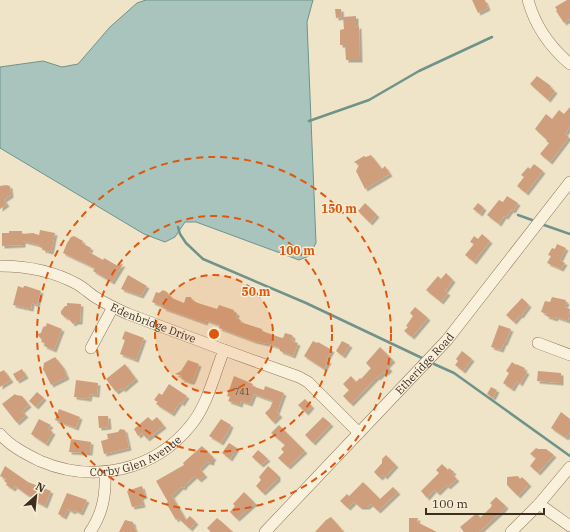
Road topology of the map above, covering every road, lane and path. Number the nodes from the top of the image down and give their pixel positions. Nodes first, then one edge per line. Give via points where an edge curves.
1 (528, 0) edge
2 (570, 64) edge
3 (570, 182) edge
4 (0, 266) edge
5 (113, 308) junction
6 (538, 343) dead end
7 (91, 348) dead end
8 (224, 350) junction
9 (570, 355) edge
10 (359, 433) junction
11 (0, 434) edge
12 (570, 467) edge
13 (105, 472) junction
14 (539, 504) junction
15 (570, 526) edge
16 (90, 532) edge
17 (265, 532) edge
18 (511, 532) edge

1 - 2 street via 534,17 548,41
3 - 10 street, Etheridge Road via 447,340
4 - 5 street, Edenbridge Drive via 39,269 60,275
5 - 7 street
5 - 8 street, Edenbridge Drive
6 - 9 street
8 - 10 street, Edenbridge Drive via 304,380
8 - 13 street, Corby Glen Avenue via 203,406 192,424 178,439 144,462
10 - 17 street, Etheridge Road
11 - 13 street, Corby Glen Avenue via 17,448 49,464
12 - 14 street
13 - 16 street via 104,500
14 - 15 street
14 - 18 street

